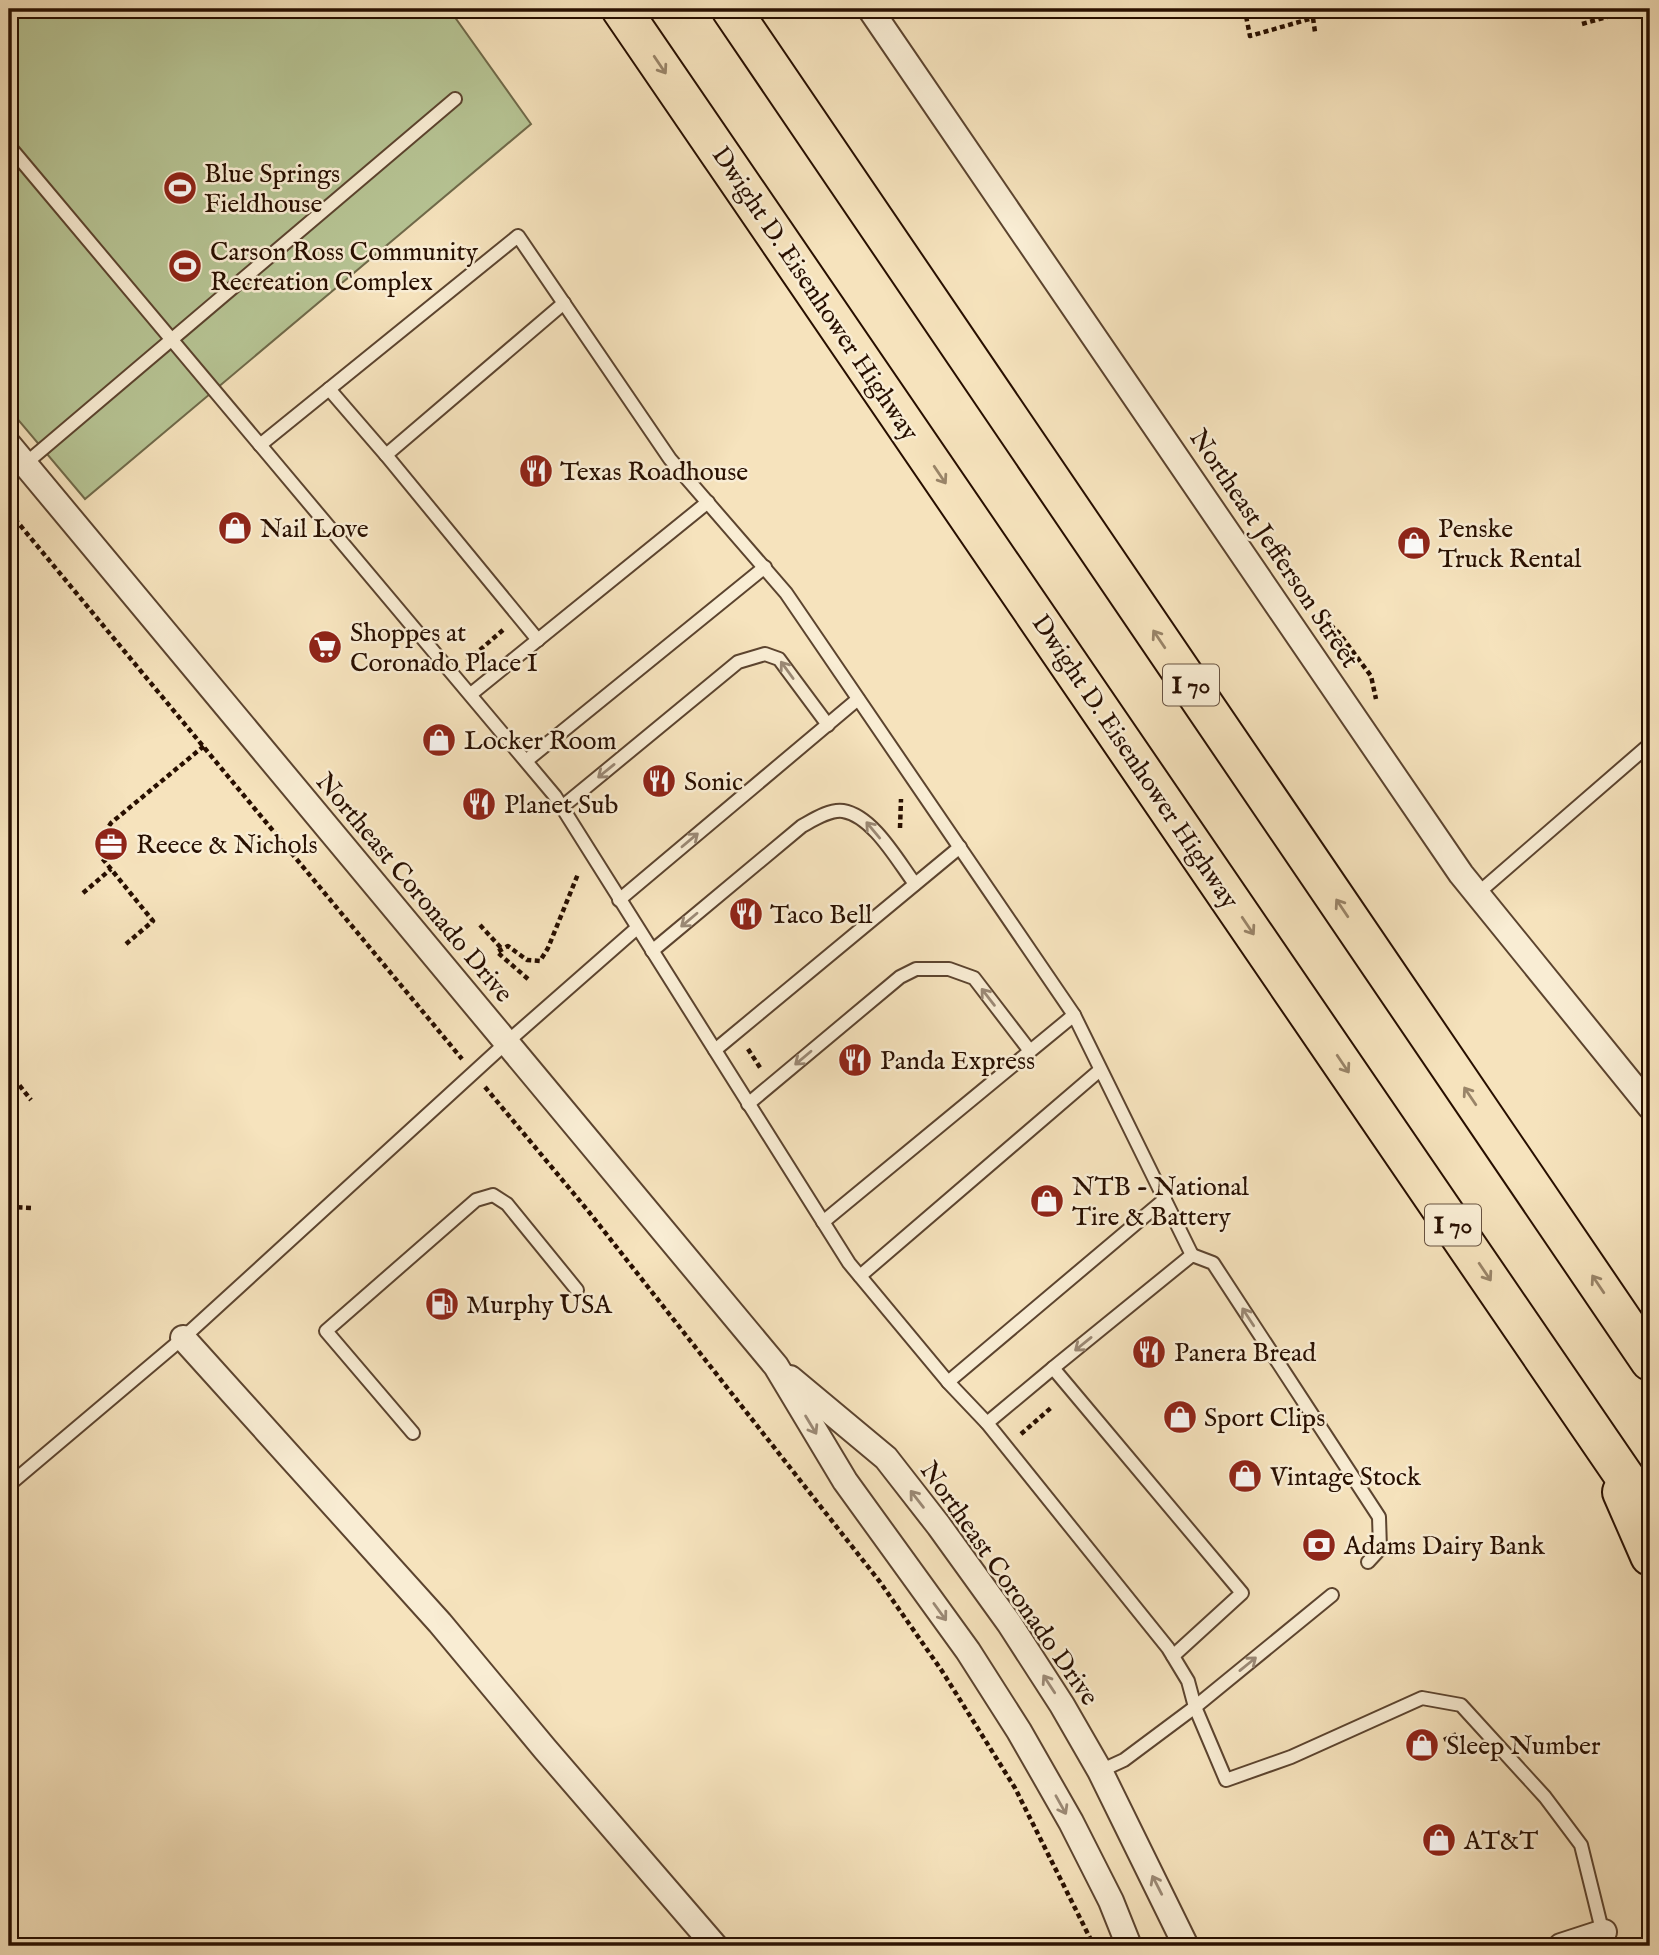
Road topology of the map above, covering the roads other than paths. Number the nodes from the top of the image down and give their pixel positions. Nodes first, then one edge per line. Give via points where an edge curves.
1 (621, 9) edge
2 (731, 9) edge
3 (870, 9) edge
4 (454, 99) dead end
5 (9, 146) edge
6 (564, 303) junction
7 (172, 338) junction
8 (329, 389) junction
9 (260, 444) junction
10 (9, 445) edge
11 (386, 454) junction
12 (17, 471) edge
13 (708, 502) junction
14 (765, 568) junction
15 (538, 640) junction
16 (471, 694) junction
17 (858, 699) junction
18 (828, 725) junction
19 (1650, 744) edge
20 (526, 761) junction
21 (562, 807) junction
22 (960, 846) junction
23 (915, 884) junction
24 (1477, 894) junction
25 (619, 900) junction
26 (637, 928) junction
27 (652, 951) junction
28 (1074, 1015) junction
29 (506, 1043) junction
30 (715, 1050) junction
31 (1030, 1051) junction
32 (1100, 1070) junction
33 (748, 1104) junction
34 (1650, 1107) edge
35 (1165, 1199) junction
36 (823, 1222) junction
37 (1192, 1255) junction
38 (860, 1276) junction
39 (577, 1290) dead end
40 (183, 1338) junction
41 (1640, 1342) edge
42 (1650, 1361) edge
43 (776, 1366) junction
44 (1053, 1368) junction
45 (948, 1382) junction
46 (987, 1423) junction
47 (413, 1433) dead end
48 (1601, 1442) junction
49 (9, 1485) edge
50 (1650, 1514) edge
51 (1650, 1556) edge
52 (1368, 1562) dead end
53 (1332, 1595) dead end
54 (1173, 1656) junction
55 (1195, 1707) junction
56 (1100, 1771) junction
57 (1605, 1939) edge
58 (715, 1946) edge
59 (1129, 1946) edge
60 (1186, 1946) edge
61 (1561, 1946) edge

1 -> 48 highway, Dwight D. Eisenhower Highway / I 70
41 -> 2 highway, I 70
3 - 24 street, Northeast Jefferson Street
4 - 7 lane
5 - 7 lane
6 - 8 lane via 518,236
6 - 11 lane
6 - 13 lane via 670,458
7 - 9 lane
7 - 12 lane
8 - 9 lane
8 - 11 lane
9 - 16 lane
10 - 12 street, Northeast Coronado Drive
11 - 15 lane
12 - 29 street, Northeast Coronado Drive
13 - 14 lane
13 - 15 lane
14 - 17 lane
14 - 20 lane
15 - 16 lane
16 - 20 lane
17 - 18 lane
17 - 22 lane
18 -> 21 lane via 779,659 765,654 738,662
25 -> 18 lane
19 - 24 lane
20 - 21 lane
21 - 25 lane
22 - 23 lane
22 - 28 lane
23 -> 27 lane via 866,821 841,810 802,826
23 - 30 lane
24 - 34 street, Northeast Jefferson Street
25 - 26 lane
26 - 27 lane
26 - 29 lane
27 - 30 lane
28 - 31 lane
28 - 32 lane
29 - 40 lane
29 - 43 street, Northeast Coronado Drive
30 - 33 lane
31 -> 33 lane via 974,978 949,969 916,969 900,977
31 - 36 lane
32 - 35 lane
32 - 38 lane
33 - 36 lane
35 - 37 lane
35 - 45 lane
36 - 38 lane
37 -> 44 lane
52 -> 37 lane via 1380,1549 1379,1517 1213,1263
38 - 45 lane
39 - 47 lane via 507,1204 493,1195 476,1200 327,1331
40 - 49 lane
40 - 58 street via 440,1623
41 - 42 highway, I 70
56 -> 43 street, Northeast Coronado Drive via 1009,1623 886,1458
43 -> 59 street, Northeast Coronado Drive via 845,1481 968,1651 1019,1731 1071,1822
44 - 46 lane
44 - 54 lane via 1242,1593
45 - 46 lane
46 - 54 lane
48 - 50 highway, Dwight D. Eisenhower Highway / I 70
48 - 51 highway
55 -> 53 lane
54 - 55 lane via 1188,1681
55 - 56 lane
55 - 57 lane via 1226,1780 1291,1757 1422,1698 1461,1705 1545,1797 1581,1845
60 -> 56 street, Northeast Coronado Drive
57 - 61 street

